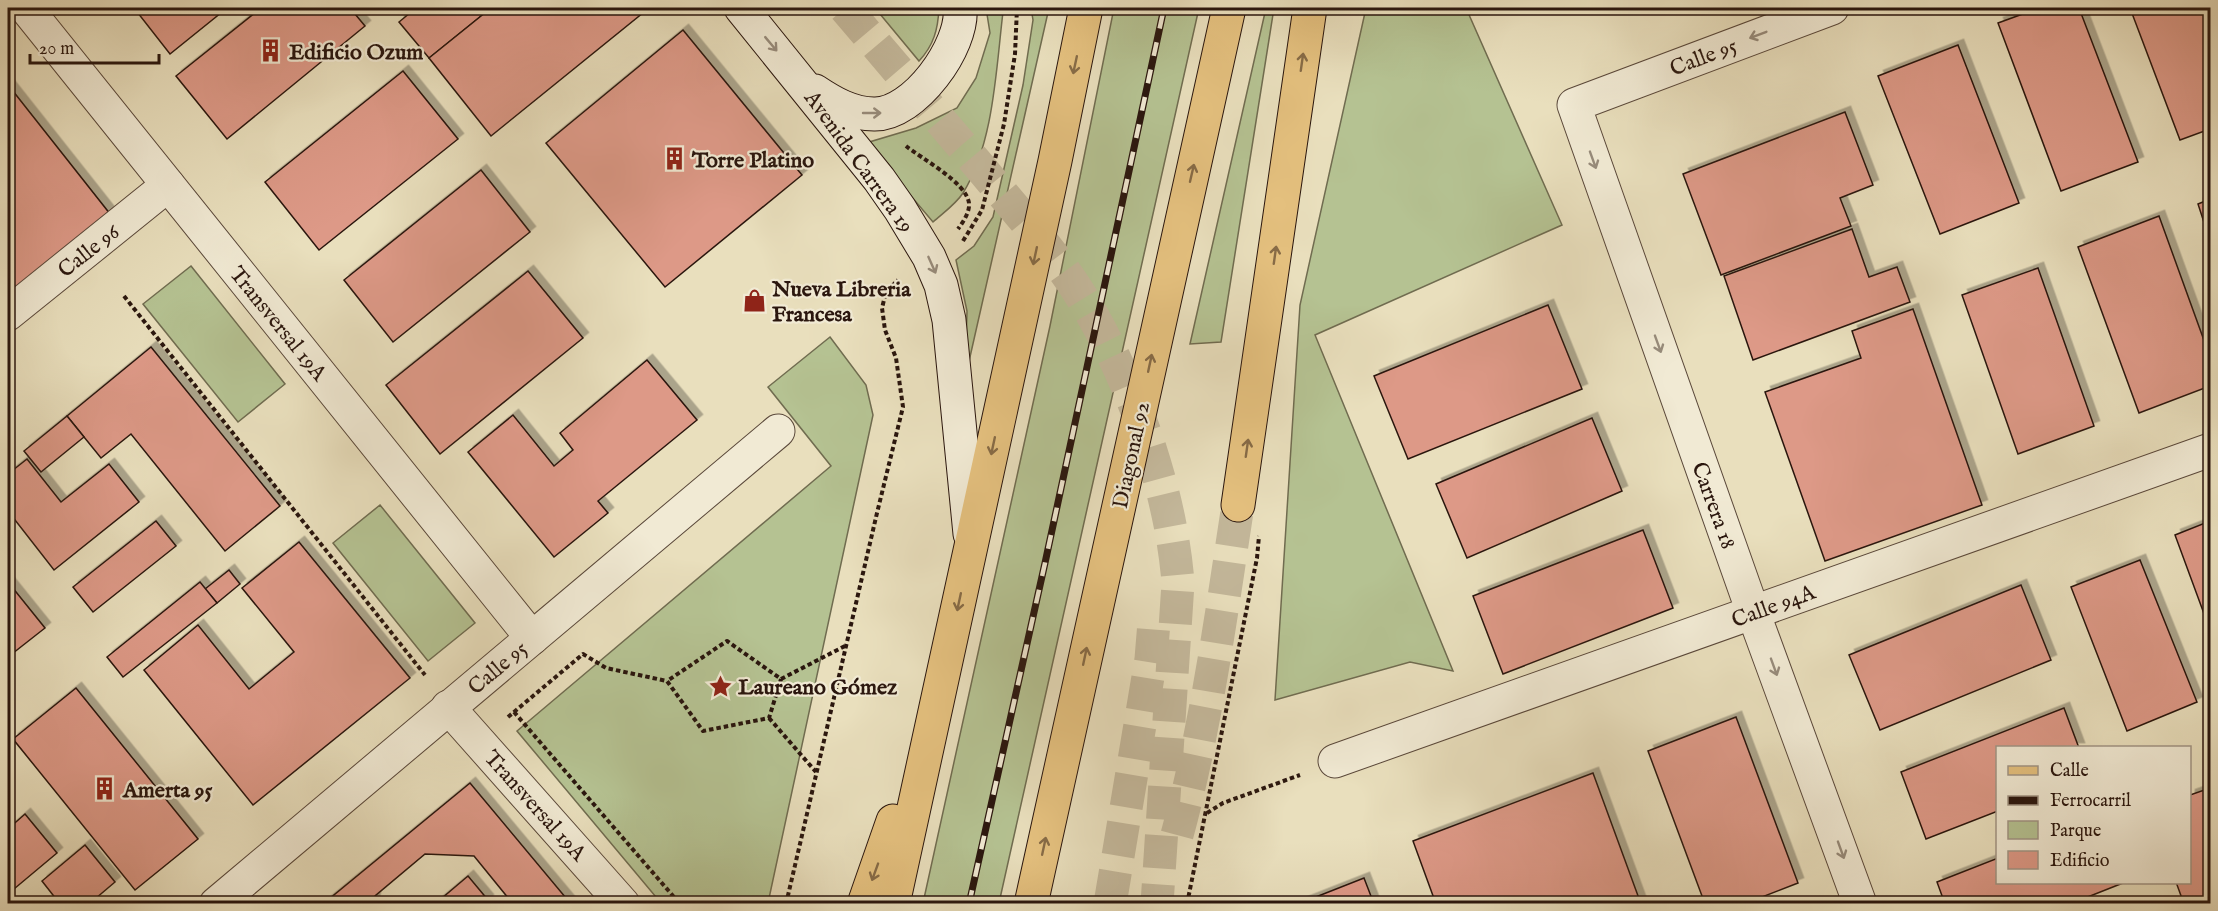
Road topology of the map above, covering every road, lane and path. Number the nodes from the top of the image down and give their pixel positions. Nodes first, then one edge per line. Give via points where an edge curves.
1 (26, 8) edge
2 (741, 8) edge
3 (960, 8) edge
4 (1017, 8) edge
5 (1086, 8) edge
6 (1229, 8) edge
7 (1310, 8) edge
8 (1832, 8) edge
9 (801, 81) junction
10 (1574, 105) joint
11 (168, 185) junction
12 (969, 204) dead end
13 (928, 257) junction
14 (124, 296) dead end
15 (8, 314) edge
16 (778, 430) dead end
17 (2211, 450) edge
18 (1239, 506) tunnel mouth
19 (971, 545) junction
20 (1754, 612) junction
21 (532, 638) junction
22 (845, 646) junction
23 (428, 678) dead end
24 (781, 680) junction
25 (667, 681) junction
26 (938, 698) junction
27 (448, 708) junction
28 (514, 711) junction
29 (770, 718) junction
30 (478, 741) junction
31 (1335, 761) joint
32 (816, 772) junction
33 (1206, 813) dead end
34 (216, 903) edge
35 (623, 903) edge
36 (680, 903) edge
37 (786, 903) edge
38 (864, 903) edge
39 (893, 903) edge
40 (1031, 903) edge
41 (1860, 903) edge

1 - 11 street, Transversal 19A
2 -> 9 street, Avenida Carrera 19
9 -> 3 street via 850,111 876,115 900,106 931,81 952,50
4 - 13 path via 1015,54 1004,124 982,210 964,240 948,255
5 -> 19 main road
40 -> 6 main road, Diagonal 92
18 -> 7 main road
8 -> 10 street, Calle 95
9 - 13 street, Avenida Carrera 19 via 879,179
10 -> 20 street, Carrera 18
11 - 15 street, Calle 96
11 - 21 street, Transversal 19A
12 - 13 path via 956,231
13 -> 19 street, Avenida Carrera 19 via 949,320
13 - 22 path via 886,292 882,308 885,330 896,358 903,407
14 - 23 path
16 - 21 street, Calle 95
17 - 20 street, Calle 94A
19 -> 26 main road
20 - 31 street, Calle 94A
20 -> 41 street, Carrera 18
21 - 27 street, Calle 95
22 - 24 path
22 - 32 path
24 - 25 path via 727,641
24 - 29 path
25 - 28 path via 606,668 583,654
25 - 29 path via 703,730
26 -> 38 main road
26 - 39 main road
27 - 30 street, Transversal 19A
27 - 34 street, Calle 95
28 - 30 path
28 - 36 path
29 - 32 path
30 - 35 street, Transversal 19A
31 - 33 path
32 - 37 path

